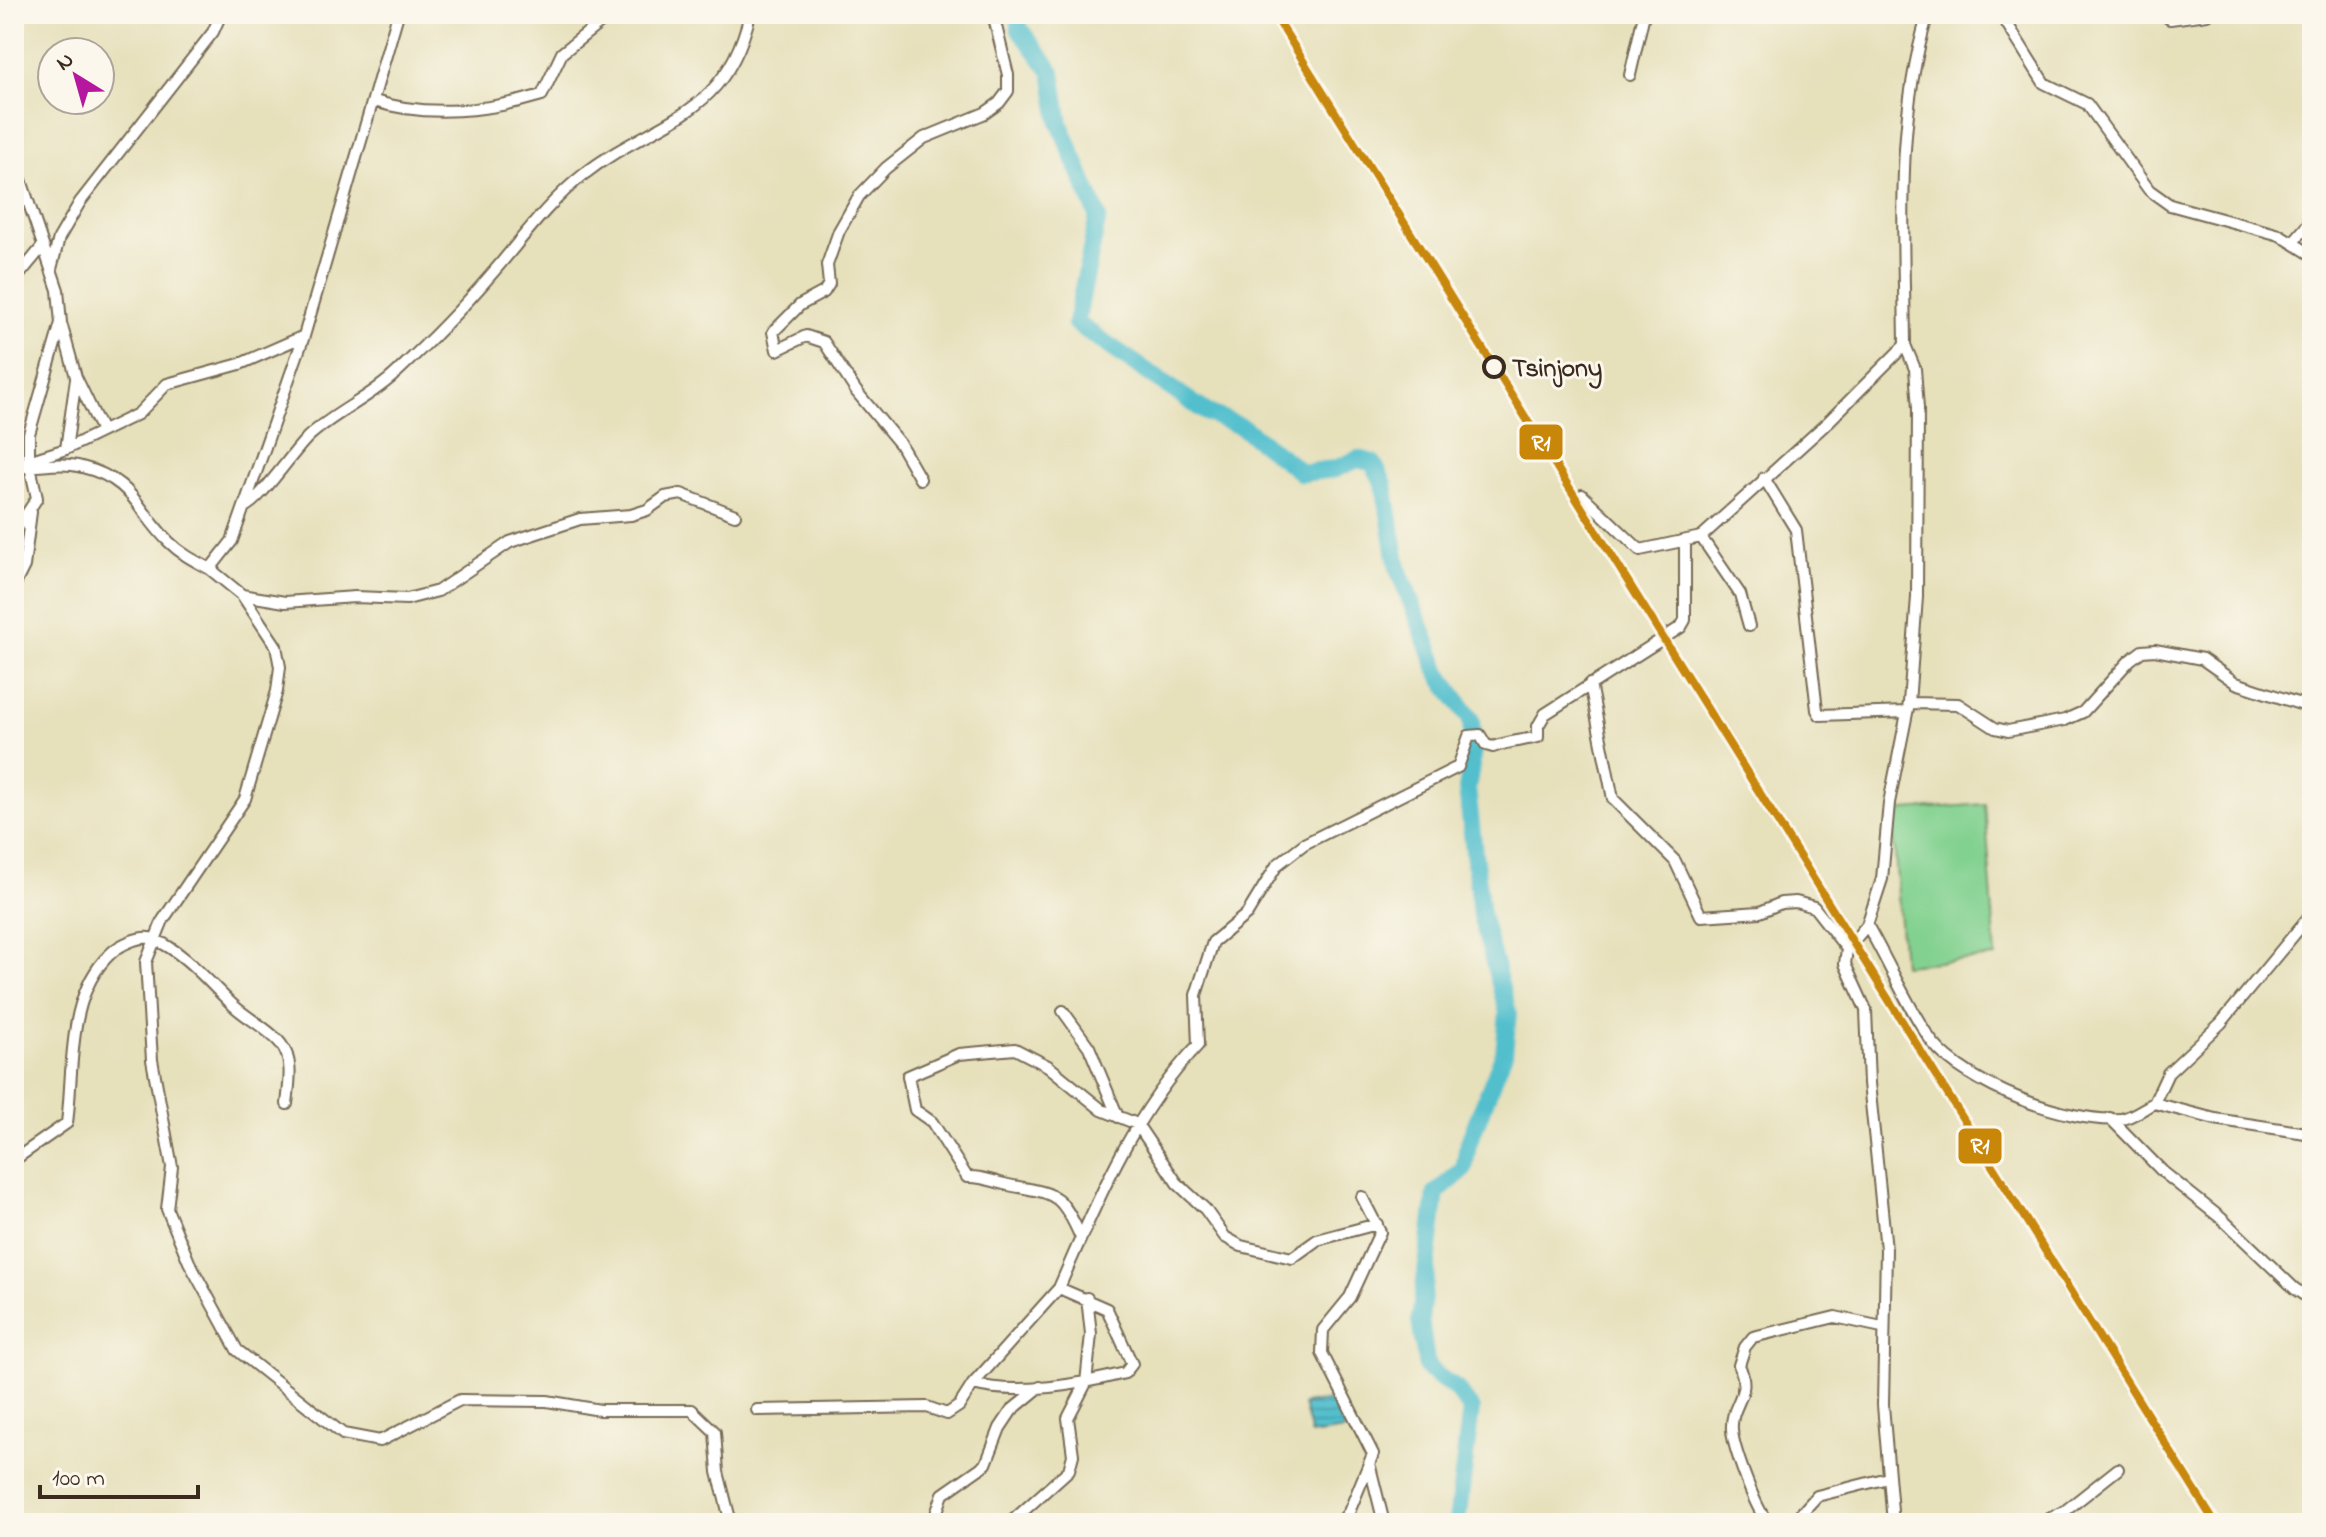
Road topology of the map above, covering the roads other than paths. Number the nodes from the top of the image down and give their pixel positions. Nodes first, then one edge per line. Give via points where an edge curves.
1 (221, 14) edge
2 (398, 14) edge
3 (611, 14) edge
4 (750, 14) edge
5 (993, 14) edge
6 (1644, 14) edge
7 (2001, 14) edge
8 (2163, 14) edge
9 (2207, 14) edge
10 (1925, 15) edge
11 (1630, 75) dead end
12 (374, 101) junction
13 (14, 159) edge
14 (2312, 199) edge
15 (2294, 241) junction
16 (43, 246) junction
17 (2312, 255) edge
18 (51, 269) junction
19 (14, 281) edge
20 (61, 323) junction
21 (304, 336) junction
22 (1905, 345) junction
23 (76, 377) junction
24 (102, 431) junction
25 (66, 449) junction
26 (30, 465) junction
27 (14, 466) edge
28 (1764, 478) junction
29 (920, 479) dead end
30 (1582, 495) dead end
31 (244, 507) junction
32 (32, 510) junction
33 (735, 515) dead end
34 (14, 533) edge
35 (1701, 537) junction
36 (1685, 541) junction
37 (210, 569) junction
38 (14, 586) edge
39 (242, 595) junction
40 (1749, 626) dead end
41 (1590, 684) junction
42 (1908, 708) junction
43 (2312, 709) edge
44 (2312, 913) edge
45 (1867, 925) junction
46 (153, 938) junction
47 (1847, 949) junction
48 (1063, 1011) dead end
49 (2154, 1103) junction
50 (287, 1104) dead end
51 (1118, 1117) junction
52 (2110, 1118) junction
53 (1137, 1124) junction
54 (2312, 1134) edge
55 (14, 1160) edge
56 (1362, 1197) dead end
57 (1377, 1224) junction
58 (1081, 1238) junction
59 (1059, 1288) junction
60 (1087, 1298) junction
61 (2312, 1300) edge
62 (1882, 1327) junction
63 (1086, 1383) junction
64 (973, 1384) junction
65 (1041, 1385) junction
66 (757, 1410) dead end
67 (1370, 1467) junction
68 (2118, 1469) dead end
69 (1888, 1478) junction
70 (731, 1523) edge
71 (933, 1523) edge
72 (1010, 1523) edge
73 (1340, 1523) edge
74 (1384, 1523) edge
75 (1893, 1523) edge
76 (2041, 1523) edge

1 - 18 street via 213,32 67,220
2 - 12 street
3 - 12 street via 562,53 542,95 504,106 434,110
4 - 31 street via 737,57 690,112 584,173 394,376 309,436 255,503
5 - 29 street via 1008,91 985,113 924,138 886,168 859,196 839,231 824,292 800,305 773,332 777,350 806,336 824,342
6 - 11 street
7 - 15 street via 2044,83 2087,104 2149,190 2170,205
8 - 9 street via 2170,19
10 - 22 street via 1912,68 1903,172
12 - 21 street
13 - 16 street
14 - 15 street via 2311,221
15 - 17 street
16 - 18 street
16 - 19 street
18 - 20 street via 63,308
20 - 23 street
20 - 26 street via 33,415
21 - 24 street via 240,364 167,384 138,414
21 - 31 street
22 - 28 street
22 - 42 street via 1915,369 1918,408 1917,597
23 - 24 street
23 - 25 street
24 - 25 street
25 - 26 street
26 - 27 street
26 - 32 street via 37,498
26 - 37 street via 83,467 110,478 140,502 165,539
28 - 35 street
28 - 42 street via 1796,530 1820,715
30 - 36 street via 1640,550
31 - 37 street via 232,541
32 - 34 street
32 - 38 street via 24,566
33 - 39 street via 681,494 665,497 631,515 580,519 510,542 438,591 407,599 285,602
35 - 36 street
35 - 40 street via 1740,594
36 - 41 street via 1681,627
37 - 39 street
39 - 46 street via 276,646 277,691 245,799
41 - 47 street via 1613,799 1675,861 1701,916 1760,912 1796,902 1814,907
41 - 53 street via 1545,714 1538,737 1493,747 1473,736 1458,767 1304,844 1277,865 1247,914 1213,942 1196,995 1198,1045
42 - 43 street via 1958,704 2008,731 2065,720 2083,712 2130,660 2155,650 2202,659 2236,683
42 - 45 street via 1889,803 1882,879
44 - 49 street via 2221,1023 2168,1073
45 - 47 street
45 - 52 street via 1933,1042 1961,1070 2012,1096 2064,1112
46 - 50 street via 196,968 283,1045 291,1072
46 - 55 street via 139,937 110,953 94,976 73,1045 67,1123
46 - 70 street via 146,962 146,995 172,1167 167,1209 237,1350 343,1434 380,1441 460,1400 692,1410 715,1432
47 - 62 street via 1845,964 1866,1010 1886,1249
48 - 51 street via 1089,1047
49 - 52 street via 2123,1119
49 - 54 street
51 - 53 street
51 - 58 street via 1015,1049 959,1054 908,1076 915,1110 932,1122 967,1177 1051,1193 1062,1202
52 - 61 street via 2163,1172
53 - 57 street via 1186,1196 1205,1209 1225,1237 1241,1246 1292,1258 1317,1240
53 - 58 street
56 - 57 street
57 - 67 street via 1380,1232 1371,1255 1320,1341 1373,1454
58 - 59 street
59 - 60 street
59 - 64 street
60 - 63 street via 1091,1334
60 - 63 street via 1107,1309 1132,1364 1125,1373
62 - 69 street
62 - 69 street via 1835,1317 1753,1337 1739,1365 1745,1392 1732,1431 1753,1502 1768,1522 1796,1519 1817,1496
63 - 65 street
63 - 72 street via 1068,1418 1073,1455 1069,1470
64 - 65 street via 991,1389
64 - 66 street via 947,1414 927,1407
65 - 71 street via 1012,1410 986,1464 943,1494
67 - 73 street
67 - 74 street
68 - 76 street
69 - 75 street

